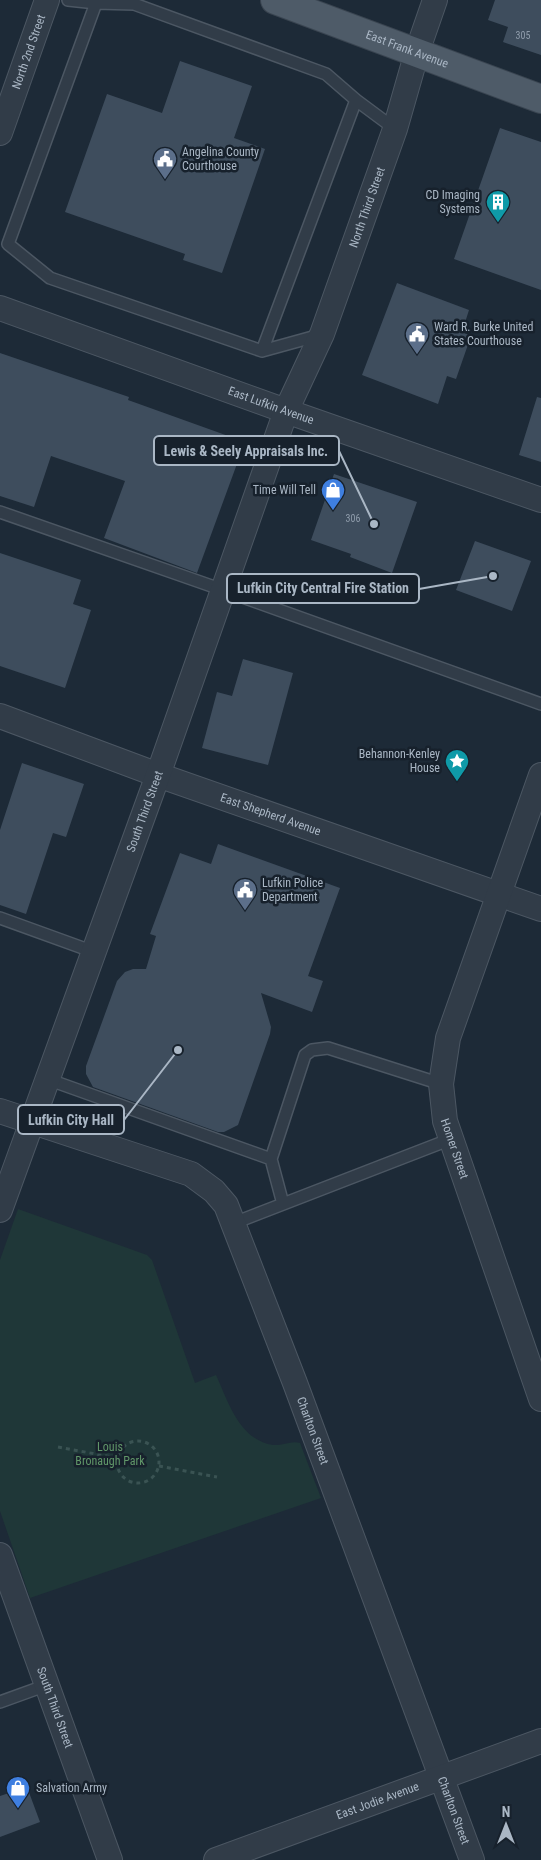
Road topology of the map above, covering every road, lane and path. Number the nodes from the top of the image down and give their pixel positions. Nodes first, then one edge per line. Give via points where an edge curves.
1 (47, 0) edge
2 (68, 0) edge
3 (275, 0) edge
4 (435, 0) edge
5 (96, 3) junction
6 (417, 52) junction
7 (541, 98) edge
8 (356, 100) junction
9 (2, 118) edge
10 (395, 129) junction
11 (4, 241) edge
12 (0, 308) edge
13 (322, 334) junction
14 (262, 351) junction
15 (286, 411) junction
16 (541, 500) edge
17 (0, 512) edge
18 (223, 590) junction
19 (541, 704) edge
20 (0, 716) edge
21 (158, 775) junction
22 (541, 776) edge
23 (499, 896) junction
24 (541, 909) edge
25 (0, 918) edge
26 (94, 952) junction
27 (47, 1079) junction
28 (441, 1084) junction
29 (0, 1111) edge
30 (32, 1122) junction
31 (451, 1139) junction
32 (271, 1159) junction
33 (283, 1204) junction
34 (0, 1210) edge
35 (234, 1223) junction
36 (541, 1399) edge
37 (58, 1447) dead end
38 (117, 1458) junction
39 (159, 1466) junction
40 (217, 1478) dead end
41 (0, 1555) edge
42 (47, 1685) junction
43 (0, 1702) edge
44 (541, 1741) edge
45 (442, 1776) junction
46 (110, 1860) edge
47 (216, 1860) edge
48 (472, 1860) edge

1 - 9 street, North 2nd Street
2 - 5 lane
3 - 6 main road, East Frank Avenue
4 - 6 street, North Third Street
5 - 8 lane via 134,4 326,74
5 - 11 lane
6 - 7 main road, East Frank Avenue
6 - 10 street, North Third Street
8 - 10 lane
8 - 14 lane
10 - 13 street, North Third Street
11 - 14 lane via 50,278
12 - 15 street, East Lufkin Avenue
13 - 14 lane
13 - 15 street, North Third Street
15 - 16 street, East Lufkin Avenue
15 - 18 street, South Third Street
17 - 18 lane
18 - 19 lane
18 - 21 street, South Third Street
20 - 21 street, East Shepherd Avenue
21 - 23 street, East Shepherd Avenue
21 - 26 street, South Third Street
22 - 23 street, Homer Street
23 - 24 street, East Shepherd Avenue
23 - 28 street, Homer Street via 448,1038
25 - 26 lane
26 - 27 street, South Third Street
27 - 30 street, South Third Street
27 - 32 lane
28 - 31 street, Homer Street via 445,1121
28 - 32 lane via 328,1048 312,1050 302,1060
29 - 30 street, Charlton Street
30 - 34 street, South Third Street
30 - 35 street, Charlton Street via 191,1174 214,1190
31 - 33 lane
31 - 36 street, Homer Street
32 - 33 lane
33 - 35 lane
35 - 45 street, Charlton Street
37 - 38 path
38 - 39 path via 130,1442 145,1442 156,1452
38 - 39 path via 119,1472 134,1483 141,1484 152,1478
39 - 40 path
41 - 42 street, South Third Street
42 - 43 lane
42 - 46 street, South Third Street
44 - 45 street, East Jodie Avenue
45 - 47 street, East Jodie Avenue
45 - 48 street, Charlton Street

